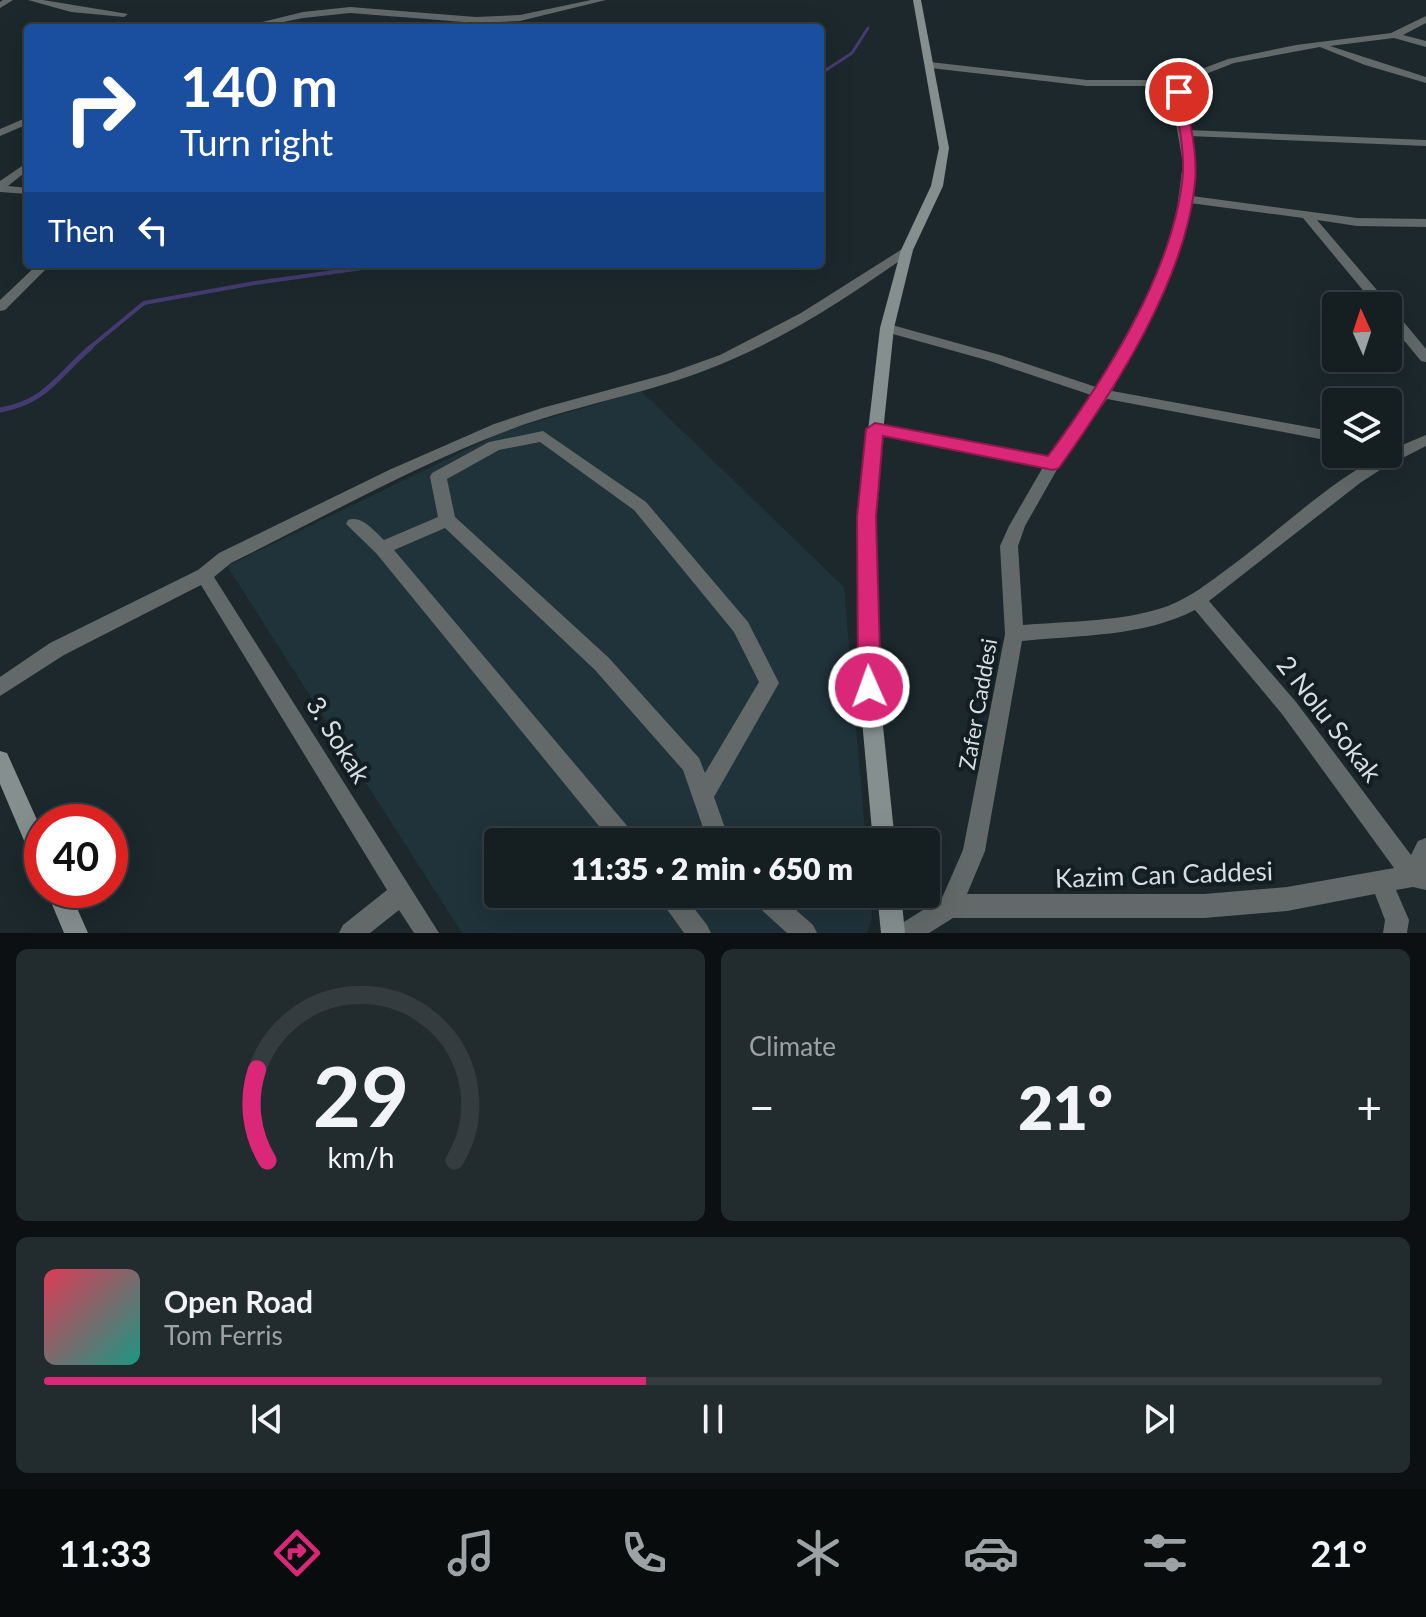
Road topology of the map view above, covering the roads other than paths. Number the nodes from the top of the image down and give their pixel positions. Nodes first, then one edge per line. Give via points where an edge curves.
1 (9, 0) edge
2 (32, 0) edge
3 (602, 0) edge
4 (917, 0) edge
5 (0, 5) edge
6 (124, 14) dead end
7 (431, 17) junction
8 (1426, 19) edge
9 (263, 24) edge
10 (419, 24) edge
11 (1394, 35) junction
12 (1319, 44) junction
13 (1426, 44) edge
14 (930, 65) junction
15 (1426, 80) edge
16 (1181, 83) junction
17 (24, 122) edge
18 (0, 133) edge
19 (1183, 133) junction
20 (1426, 143) edge
21 (24, 168) edge
22 (0, 188) edge
23 (24, 191) edge
24 (1186, 199) junction
25 (1308, 217) junction
26 (1426, 223) edge
27 (907, 250) junction
28 (41, 268) edge
29 (1371, 292) edge
30 (0, 307) edge
31 (887, 328) junction
32 (1402, 329) edge
33 (1426, 358) edge
34 (1103, 394) junction
35 (875, 429) junction
36 (1322, 434) edge
37 (1426, 440) edge
38 (1402, 446) edge
39 (1053, 463) junction
40 (1370, 468) edge
41 (447, 520) junction
42 (354, 524) dead end
43 (382, 548) junction
44 (204, 575) junction
45 (1197, 600) junction
46 (1014, 634) junction
47 (0, 688) edge
48 (0, 760) edge
49 (703, 796) junction
50 (24, 815) edge
51 (614, 828) edge
52 (714, 828) edge
53 (883, 828) edge
54 (1426, 849) edge
55 (1420, 877) edge
56 (1381, 881) junction
57 (400, 895) junction
58 (950, 906) junction
59 (65, 908) edge
60 (679, 908) edge
61 (777, 908) edge
62 (890, 908) edge
63 (76, 933) edge
64 (351, 933) edge
65 (427, 933) edge
66 (699, 933) edge
67 (805, 933) edge
68 (893, 933) edge
69 (907, 933) edge
70 (1395, 933) edge

1 - 5 street
2 - 6 street
3 - 7 street via 520,18
4 - 14 street
7 - 9 street via 338,10
7 - 10 street
8 - 11 street
11 - 12 street
11 - 13 street
12 - 15 street
12 - 16 street via 1212,68
14 - 16 street via 1087,83
14 - 27 street via 943,166
16 - 19 street, Zafer Caddesi
17 - 18 street
19 - 20 street
19 - 24 street, Zafer Caddesi via 1189,164
21 - 22 street
22 - 23 street
24 - 25 street
24 - 34 street, Zafer Caddesi via 1164,273
25 - 26 street
25 - 29 street
27 - 31 street
27 - 44 street via 852,288 734,354 500,427 225,558
28 - 30 street
31 - 34 street
31 - 35 street
32 - 33 street
34 - 36 street
34 - 39 street, Zafer Caddesi
35 - 39 street
35 - 53 street via 866,517 866,597
37 - 38 street
39 - 46 street, Zafer Caddesi via 1009,546
40 - 45 street
41 - 43 street
41 - 49 street via 602,664 692,765
41 - 49 street via 438,477 495,446 543,436 640,506 741,627 769,683
42 - 43 street
43 - 51 street
44 - 47 street via 57,649
44 - 57 street, 3. Sokak
45 - 46 street via 1144,618
45 - 55 street, 2 Nolu Sokak
46 - 58 street, Zafer Caddesi via 974,851
48 - 50 street
49 - 52 street
54 - 55 street
55 - 56 street, Kazim Can Caddesi
56 - 58 street, Kazim Can Caddesi via 1287,899 1204,906
56 - 70 street via 1397,920
57 - 64 street
57 - 65 street, 3. Sokak
58 - 69 street
59 - 63 street
60 - 66 street
61 - 67 street
62 - 68 street

